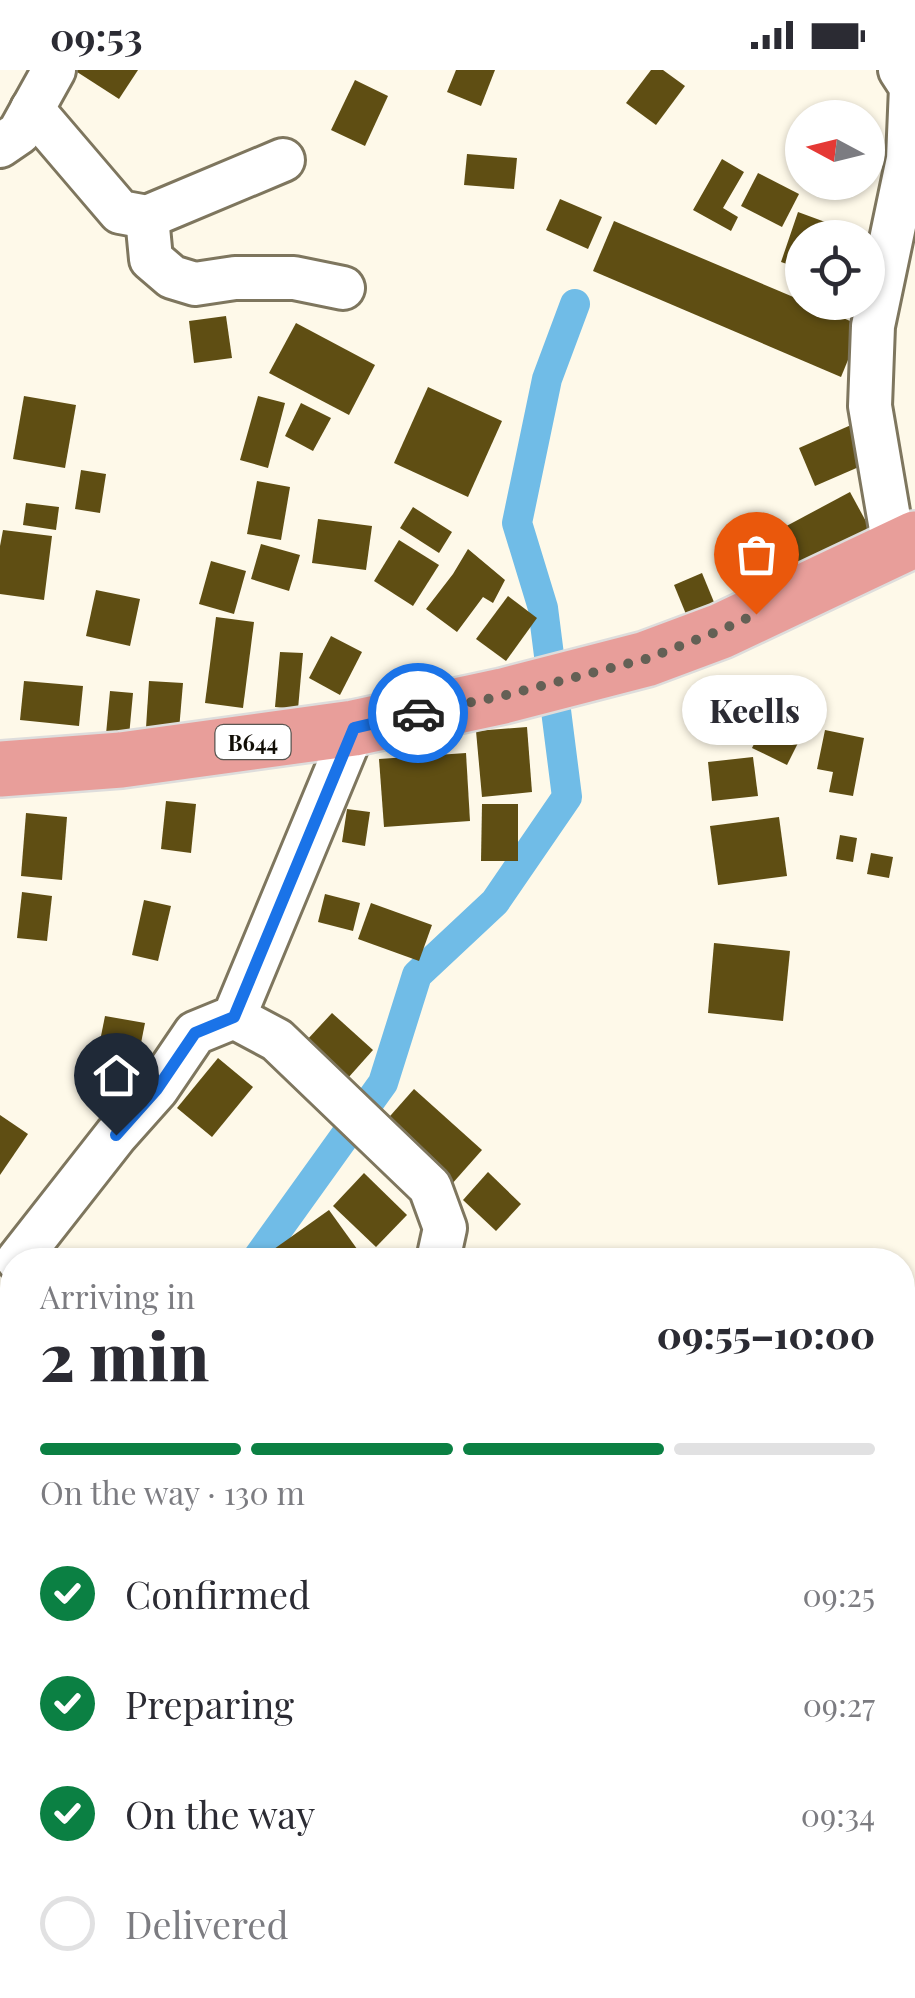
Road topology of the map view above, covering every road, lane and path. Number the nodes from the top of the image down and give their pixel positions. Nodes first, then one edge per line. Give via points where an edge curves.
1 (900, 70) edge
2 (35, 86) edge
3 (0, 146) edge
4 (283, 160) dead end
5 (146, 217) junction
6 (343, 288) dead end
7 (904, 543) edge
8 (354, 728) junction
9 (0, 769) edge
10 (234, 1017) junction
11 (27, 1248) edge
12 (441, 1248) edge

1 - 7 street via 911,87 908,159 873,326 870,406
2 - 3 street via 19,133
2 - 5 street via 120,212
4 - 5 street
5 - 6 street via 150,259 172,276 195,284 294,278
7 - 8 main road, B644 via 646,659
8 - 9 main road, B644
8 - 10 street
10 - 11 street via 195,1033
10 - 12 street via 278,1040 430,1187 445,1228

